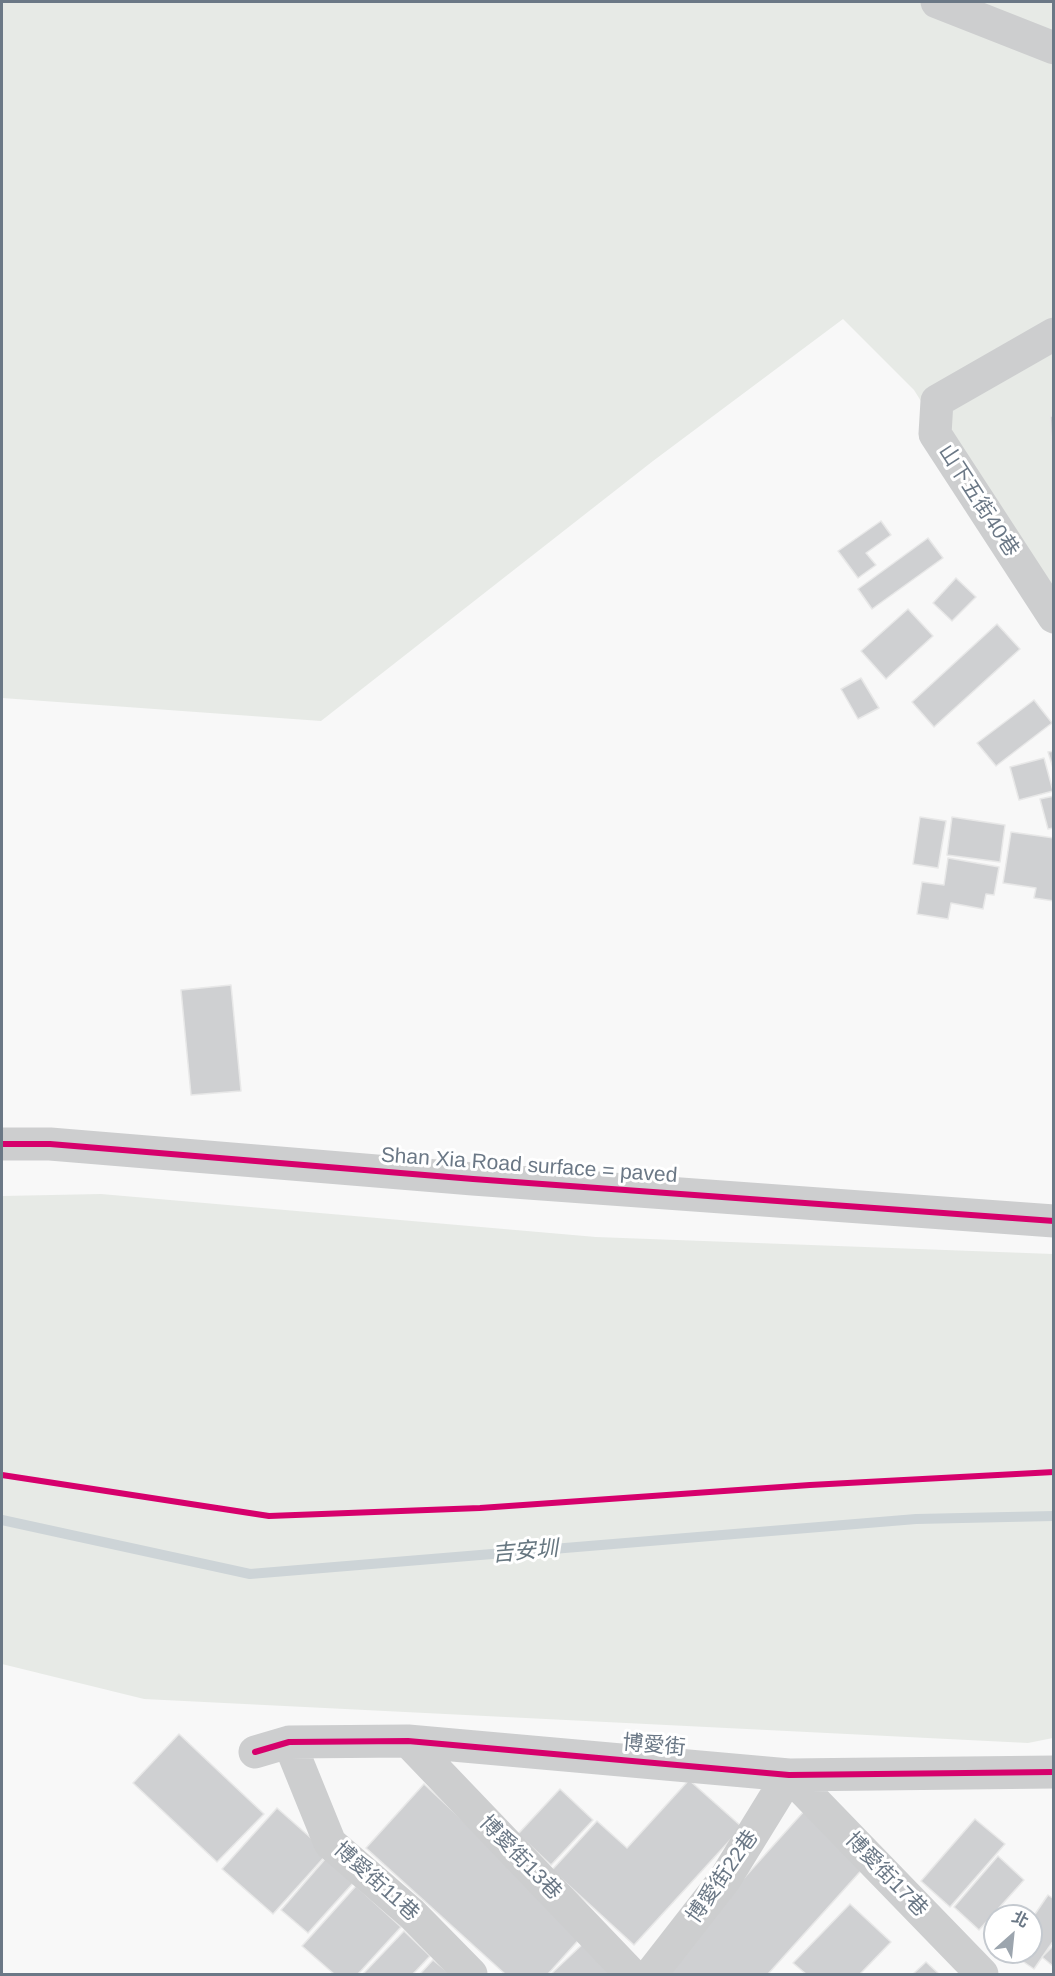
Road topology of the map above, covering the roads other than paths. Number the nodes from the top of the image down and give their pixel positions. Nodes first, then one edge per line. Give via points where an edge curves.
1 (937, 2) edge
2 (1053, 48) edge
3 (1053, 334) edge
4 (1053, 617) edge
5 (2, 1144) edge
6 (1053, 1221) edge
7 (408, 1741) junction
8 (289, 1742) junction
9 (255, 1752) dead end
10 (1053, 1772) edge
11 (789, 1775) junction
12 (471, 1974) edge
13 (631, 1974) edge
14 (651, 1974) edge
15 (982, 1974) edge

1 - 2 street
3 - 4 street, 山下五街40巷 via 937,401 935,434
5 - 6 street, Shan Xia Road surface = paved via 50,1144
7 - 8 street, 博愛街
7 - 11 street, 博愛街
7 - 13 street, 博愛街13巷
8 - 9 street, 博愛街
8 - 12 street, 博愛街11巷 via 330,1843 412,1914
10 - 11 street, 博愛街
11 - 14 street, 博愛街22巷 via 725,1879
11 - 15 street, 博愛街17巷

